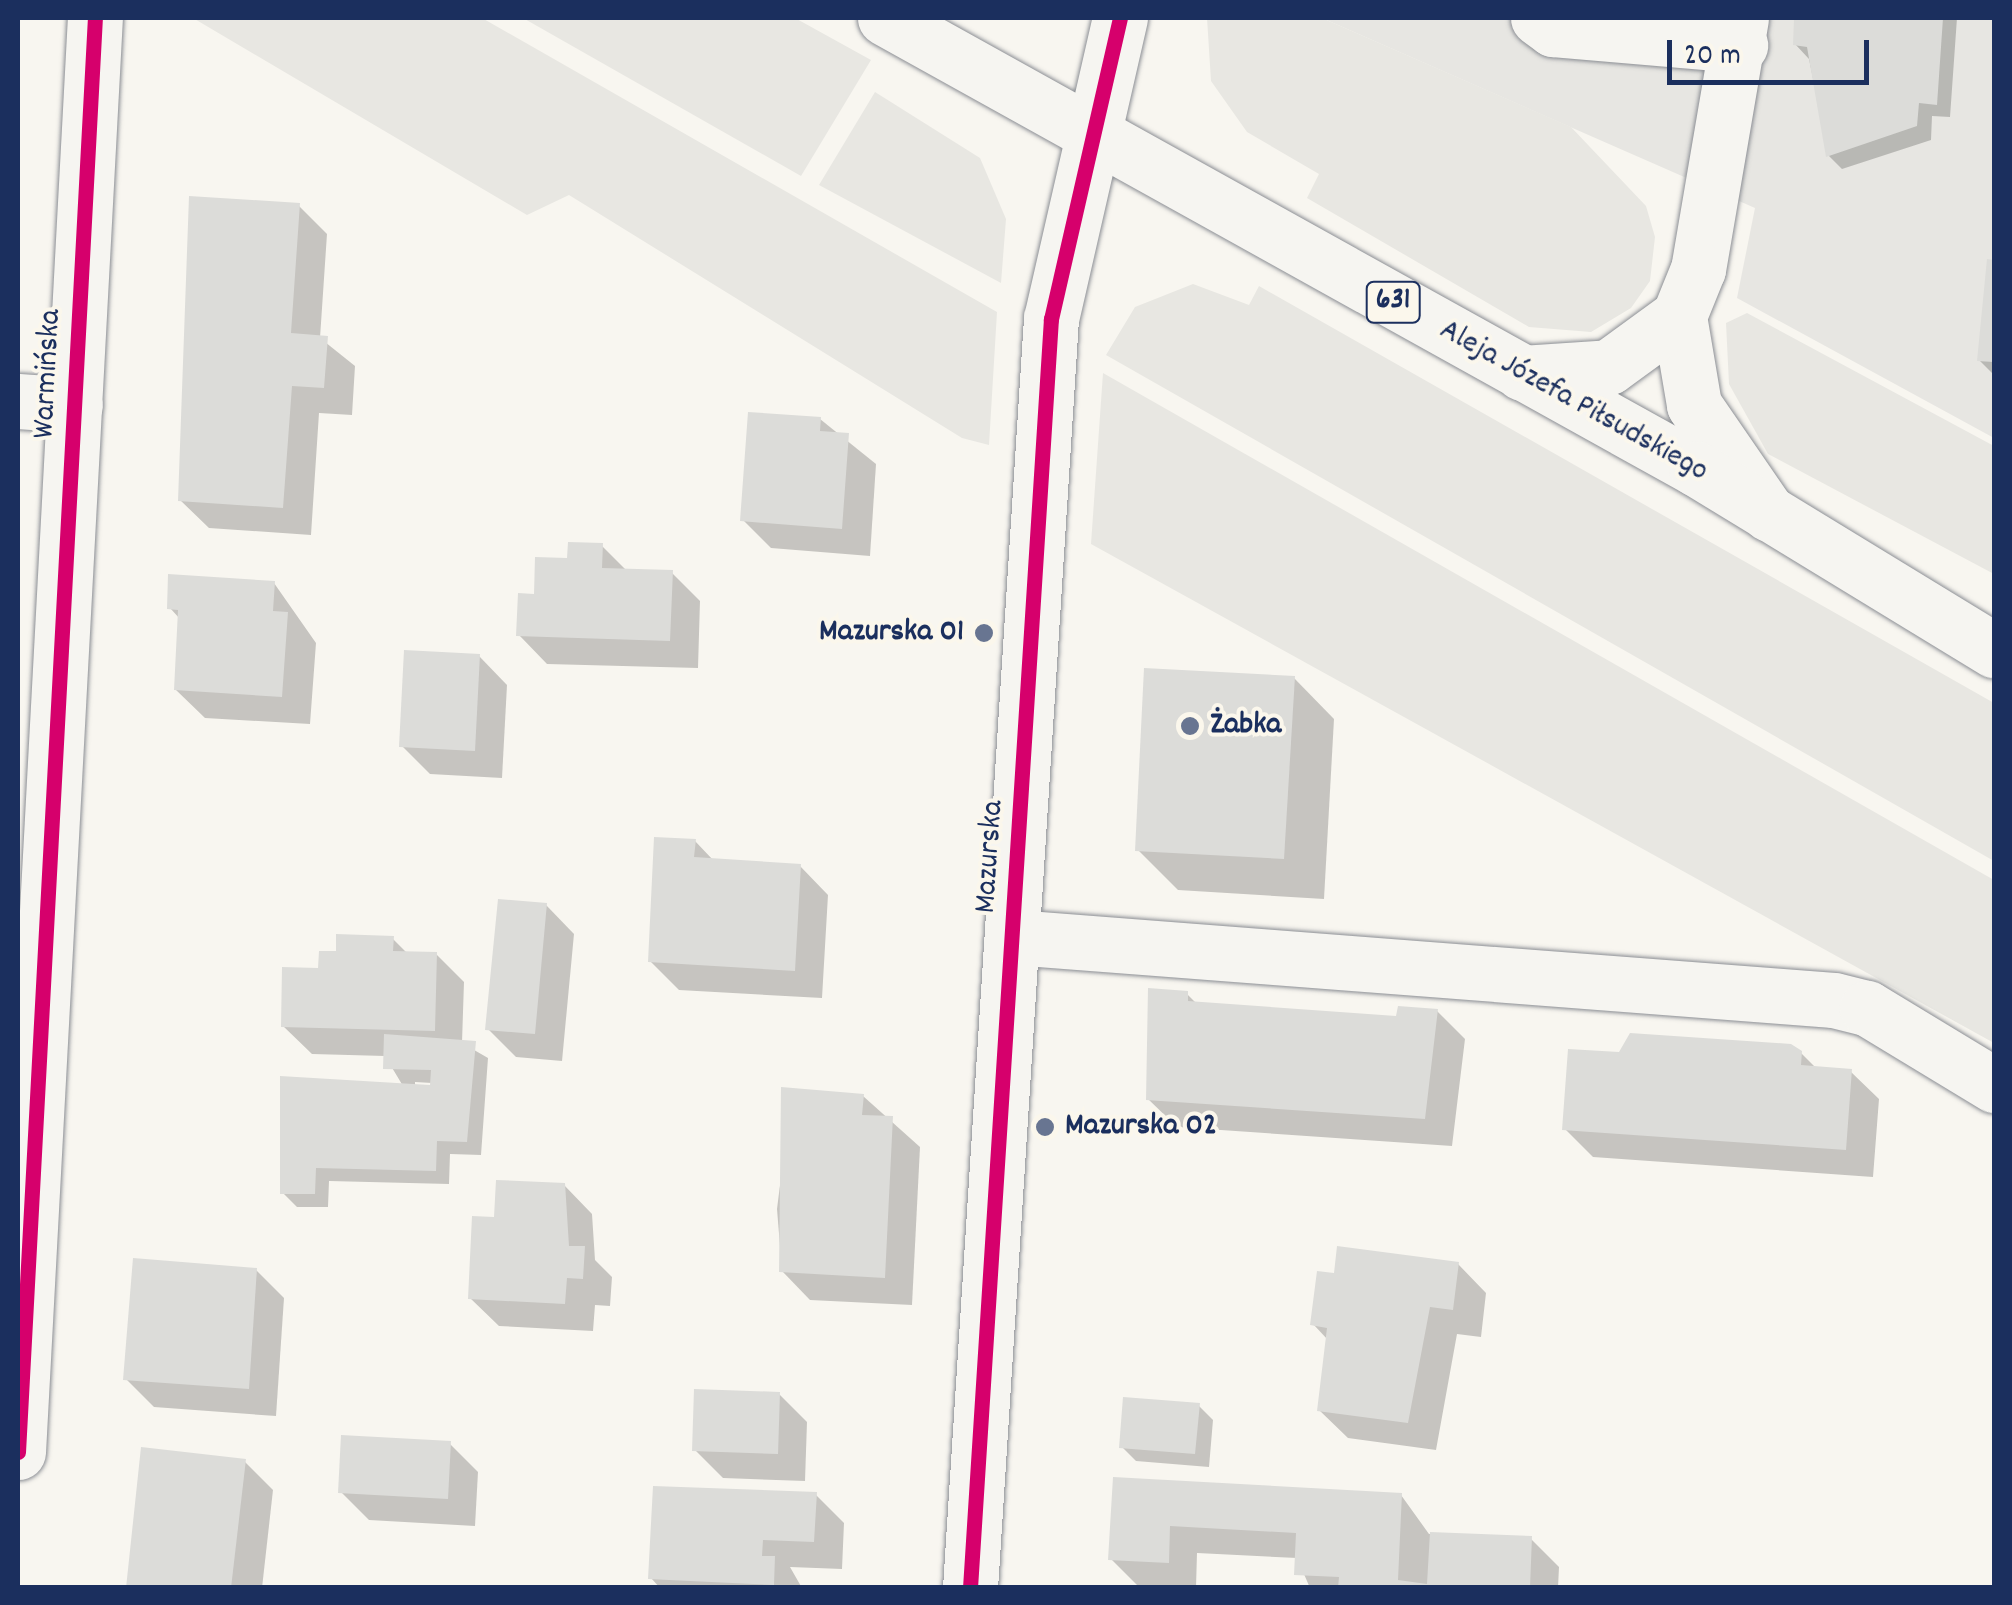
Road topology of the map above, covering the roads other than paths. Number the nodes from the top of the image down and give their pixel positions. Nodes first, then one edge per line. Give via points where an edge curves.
1 (94, 18) edge
2 (885, 18) edge
3 (1120, 18) edge
4 (1538, 18) edge
5 (1741, 31) edge
6 (1092, 134) junction
7 (1679, 316) junction
8 (1522, 373) junction
9 (18, 401) edge
10 (76, 405) junction
11 (1769, 514) junction
12 (1994, 650) edge
13 (1013, 937) junction
14 (1994, 1085) edge
15 (18, 1452) edge
16 (970, 1588) edge

1 - 10 street, Warmińska
2 - 6 street, Aleja Józefa Piłsudskiego / 631
3 - 6 street, Mazurska
4 - 5 street via 1553,29
5 - 7 street via 1698,269
6 - 8 street, Aleja Józefa Piłsudskiego / 631
6 - 13 street, Mazurska via 1051,319
7 - 8 street via 1609,366
7 - 11 street via 1694,405
8 - 11 street, Aleja Józefa Piłsudskiego / 631
9 - 10 street
10 - 15 street, Warmińska
11 - 12 street, Aleja Józefa Piłsudskiego / 631
13 - 14 street via 1834,1000 1867,1008
13 - 16 street, Mazurska

